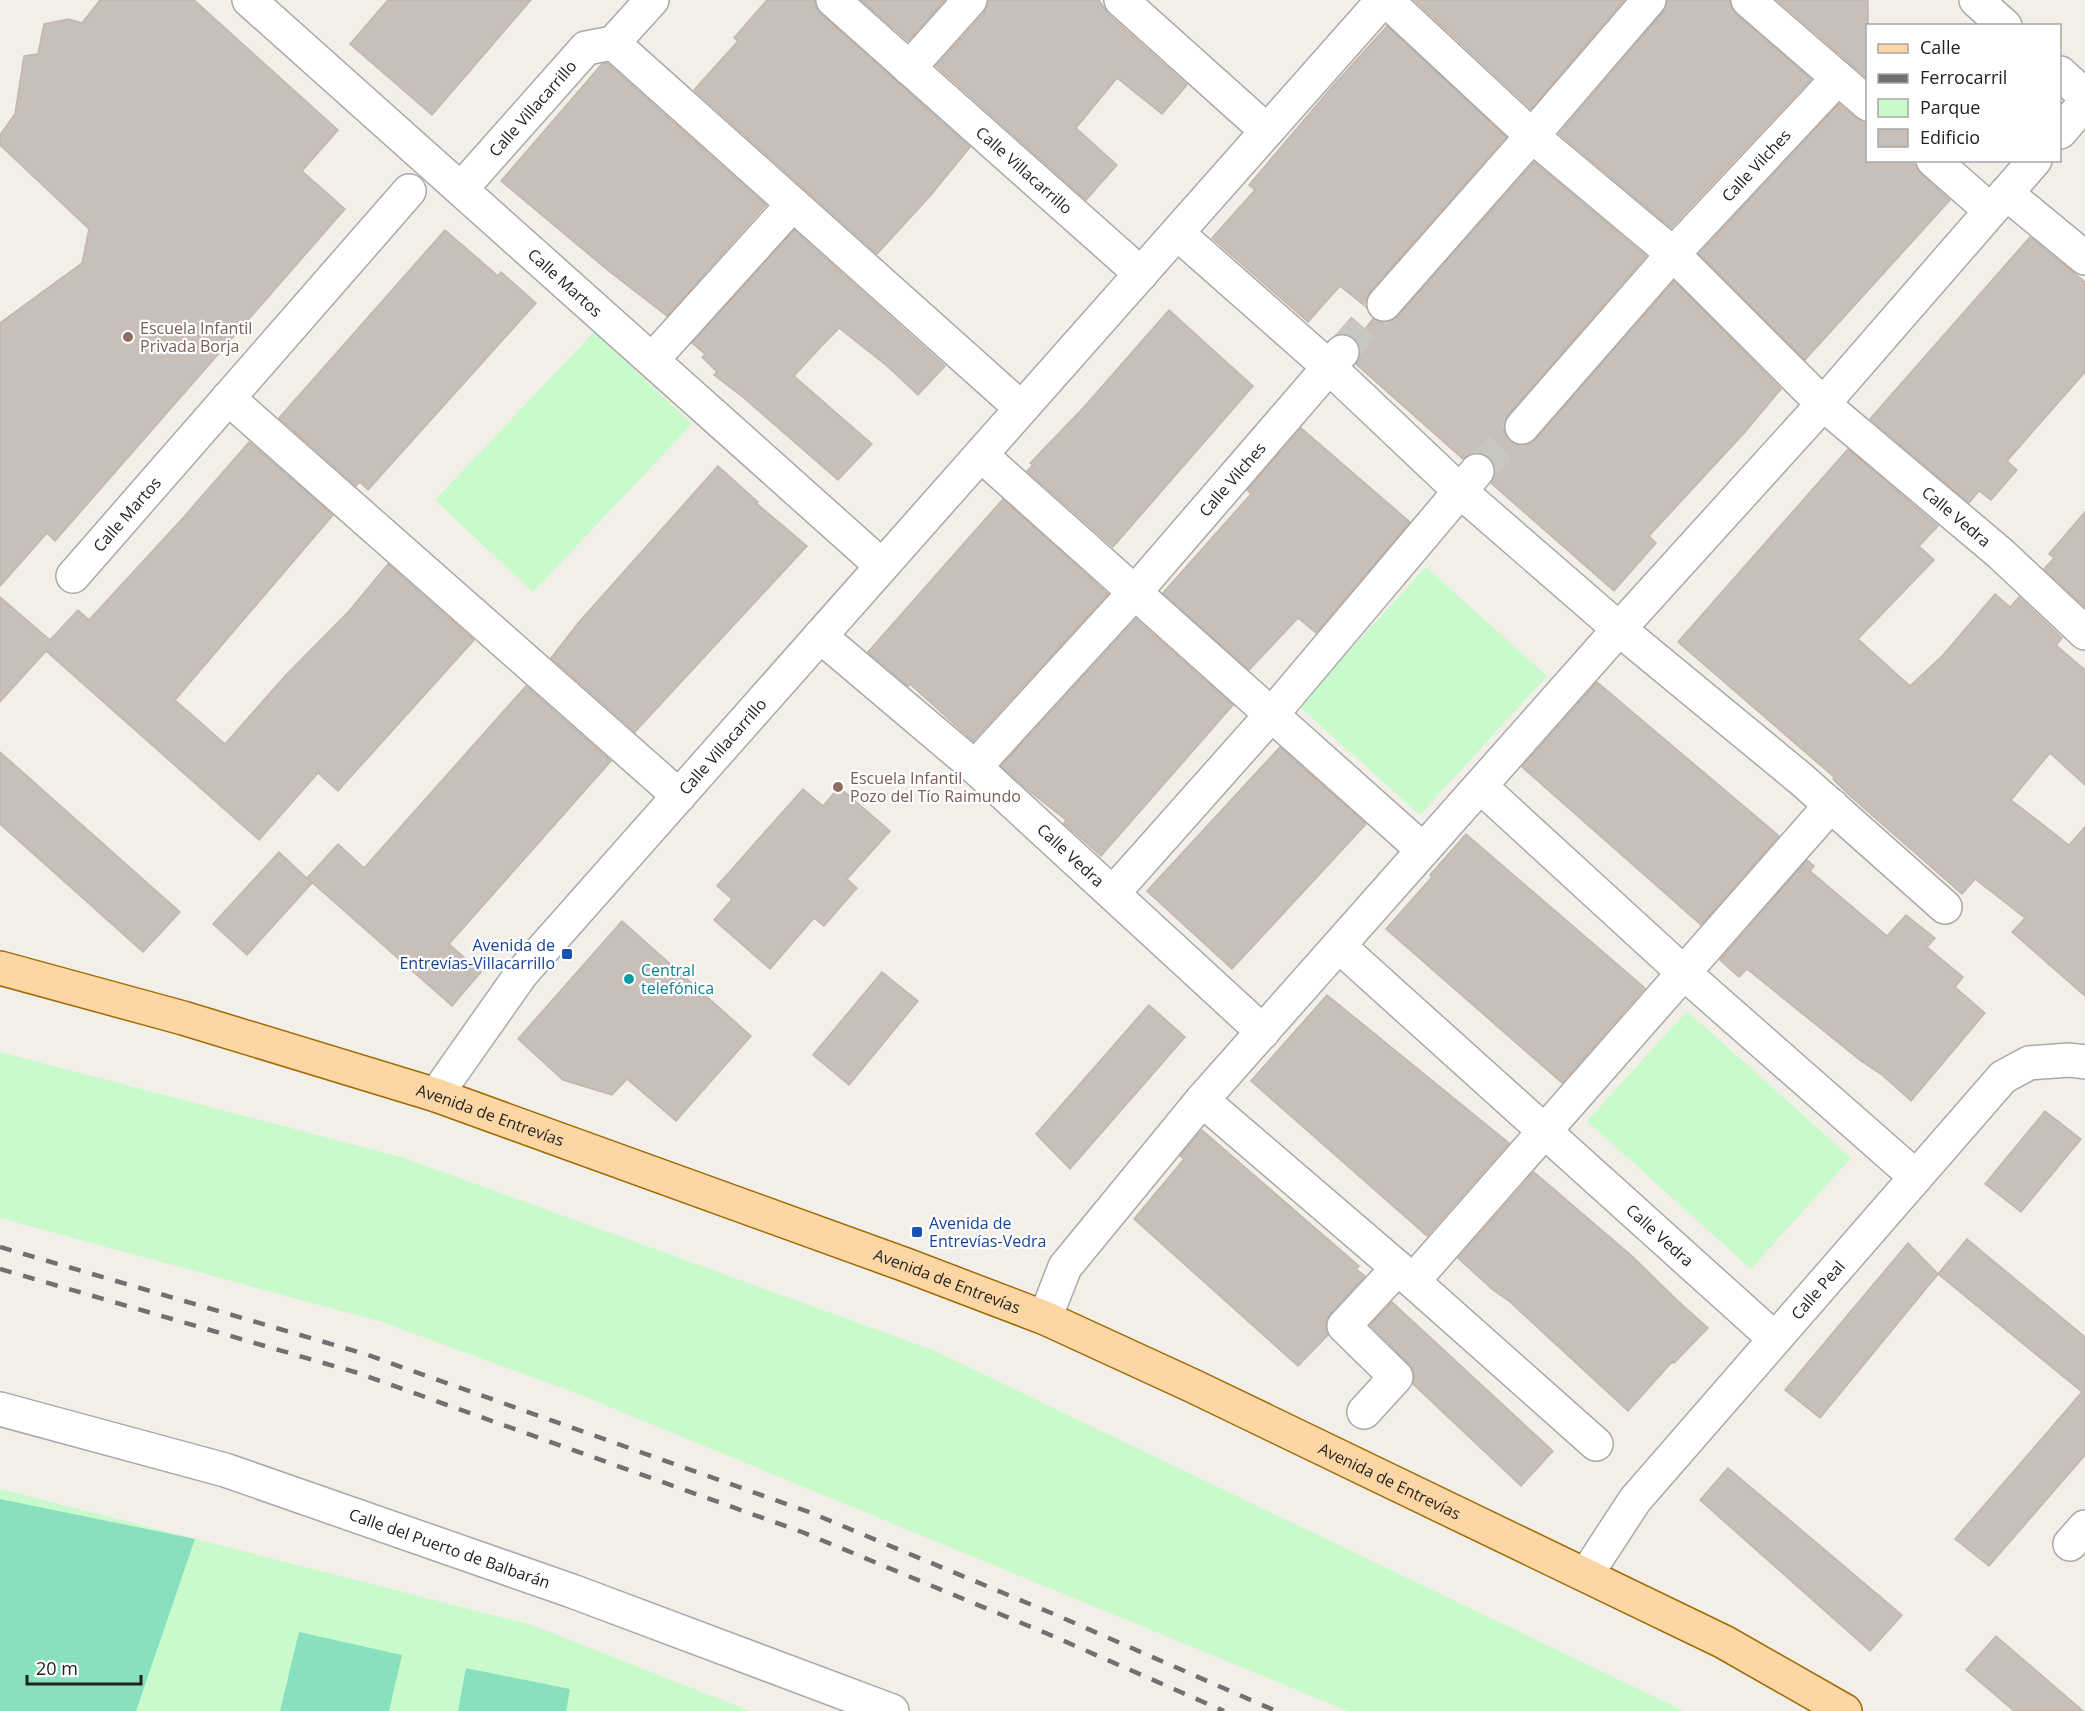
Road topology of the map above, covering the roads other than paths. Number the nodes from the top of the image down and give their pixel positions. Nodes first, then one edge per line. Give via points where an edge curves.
1 (249, 0) edge
2 (652, 0) edge
3 (833, 0) edge
4 (970, 0) edge
5 (1121, 0) edge
6 (1384, 0) edge
7 (1649, 0) edge
8 (1748, 0) edge
9 (1976, 0) edge
10 (2003, 24) edge
11 (613, 43) junction
12 (909, 68) junction
13 (2061, 74) edge
14 (1838, 78) junction
15 (2085, 96) edge
16 (1866, 102) edge
17 (2085, 104) edge
18 (1267, 131) junction
19 (2061, 131) edge
20 (1533, 136) junction
21 (1936, 162) edge
22 (2032, 162) edge
23 (461, 189) junction
24 (409, 191) dead end
25 (1998, 202) junction
26 (793, 204) junction
27 (1177, 233) junction
28 (1672, 254) junction
29 (2085, 258) edge
30 (1141, 274) junction
31 (1384, 304) tunnel mouth
32 (1335, 359) junction
33 (652, 360) junction
34 (228, 398) junction
35 (1823, 404) junction
36 (1021, 408) junction
37 (1522, 427) tunnel mouth
38 (981, 455) junction
39 (1468, 481) junction
40 (882, 566) junction
41 (74, 576) dead end
42 (1135, 592) junction
43 (1619, 630) junction
44 (2085, 633) edge
45 (820, 636) junction
46 (1272, 714) junction
47 (975, 767) junction
48 (1480, 786) junction
49 (679, 796) junction
50 (1831, 805) junction
51 (1423, 850) junction
52 (1113, 893) junction
53 (1945, 907) dead end
54 (1339, 946) junction
55 (0, 968) edge
56 (1684, 973) junction
57 (1263, 1032) junction
58 (2085, 1062) edge
59 (436, 1095) junction
60 (1202, 1100) junction
61 (1545, 1132) junction
62 (1916, 1177) junction
63 (1405, 1275) junction
64 (1045, 1318) junction
65 (1775, 1339) junction
66 (0, 1409) edge
67 (1365, 1412) dead end
68 (1596, 1444) dead end
69 (1586, 1575) junction
70 (892, 1711) edge
71 (1845, 1711) edge

1 - 23 street, Calle Martos
2 - 11 street
3 - 12 street, Calle Villacarrillo
4 - 12 street
5 - 18 street
6 - 18 street, Calle Villacarrillo
6 - 20 street
7 - 20 street
8 - 14 street
9 - 10 street
11 - 23 street, Calle Villacarrillo via 586,48
11 - 26 street
12 - 30 street, Calle Villacarrillo
13 - 15 street
14 - 16 street
14 - 28 street, Calle Vilches
17 - 19 street
18 - 27 street, Calle Villacarrillo
20 - 28 street
20 - 31 street
21 - 25 street
22 - 25 street
23 - 33 street, Calle Martos
24 - 34 street, Calle Martos
25 - 29 street
25 - 35 street
26 - 33 street
26 - 36 street
27 - 30 street, Calle Villacarrillo
27 - 32 street
28 - 35 street
28 - 37 street, Calle Vilches
30 - 36 street, Calle Villacarrillo
32 - 39 street
32 - 42 street, Calle Vilches
33 - 40 street, Calle Martos
34 - 41 street, Calle Martos
34 - 49 street
35 - 43 street
35 - 44 street, Calle Vedra via 2001,554
36 - 38 street, Calle Villacarrillo
38 - 40 street, Calle Villacarrillo
38 - 42 street
39 - 43 street
39 - 46 street
40 - 45 street, Calle Villacarrillo
42 - 46 street
42 - 47 street, Calle Vilches
43 - 48 street
43 - 50 street
45 - 47 street, Calle Vedra
45 - 49 street, Calle Villacarrillo
46 - 51 street
46 - 52 street
47 - 52 street, Calle Vedra
48 - 51 street
48 - 56 street
49 - 59 street, Calle Villacarrillo via 522,973
50 - 53 street
50 - 56 street
51 - 54 street
52 - 57 street, Calle Vedra
54 - 57 street
54 - 61 street, Calle Vedra
55 - 59 main road, Avenida de Entrevías via 183,1018
56 - 61 street
56 - 62 street
57 - 60 street
58 - 62 street, Calle Peal via 2069,1059 2030,1063 2003,1077
59 - 64 main road, Avenida de Entrevías
60 - 63 street
60 - 64 street via 1065,1267
61 - 63 street
61 - 65 street, Calle Vedra
62 - 65 street, Calle Peal
63 - 67 street via 1344,1326 1396,1377
63 - 68 street
64 - 69 main road, Avenida de Entrevías
65 - 69 street, Calle Peal via 1635,1500
66 - 70 street, Calle del Puerto de Balbarán via 225,1470 572,1591
69 - 71 main road, Avenida de Entrevías via 1724,1642

